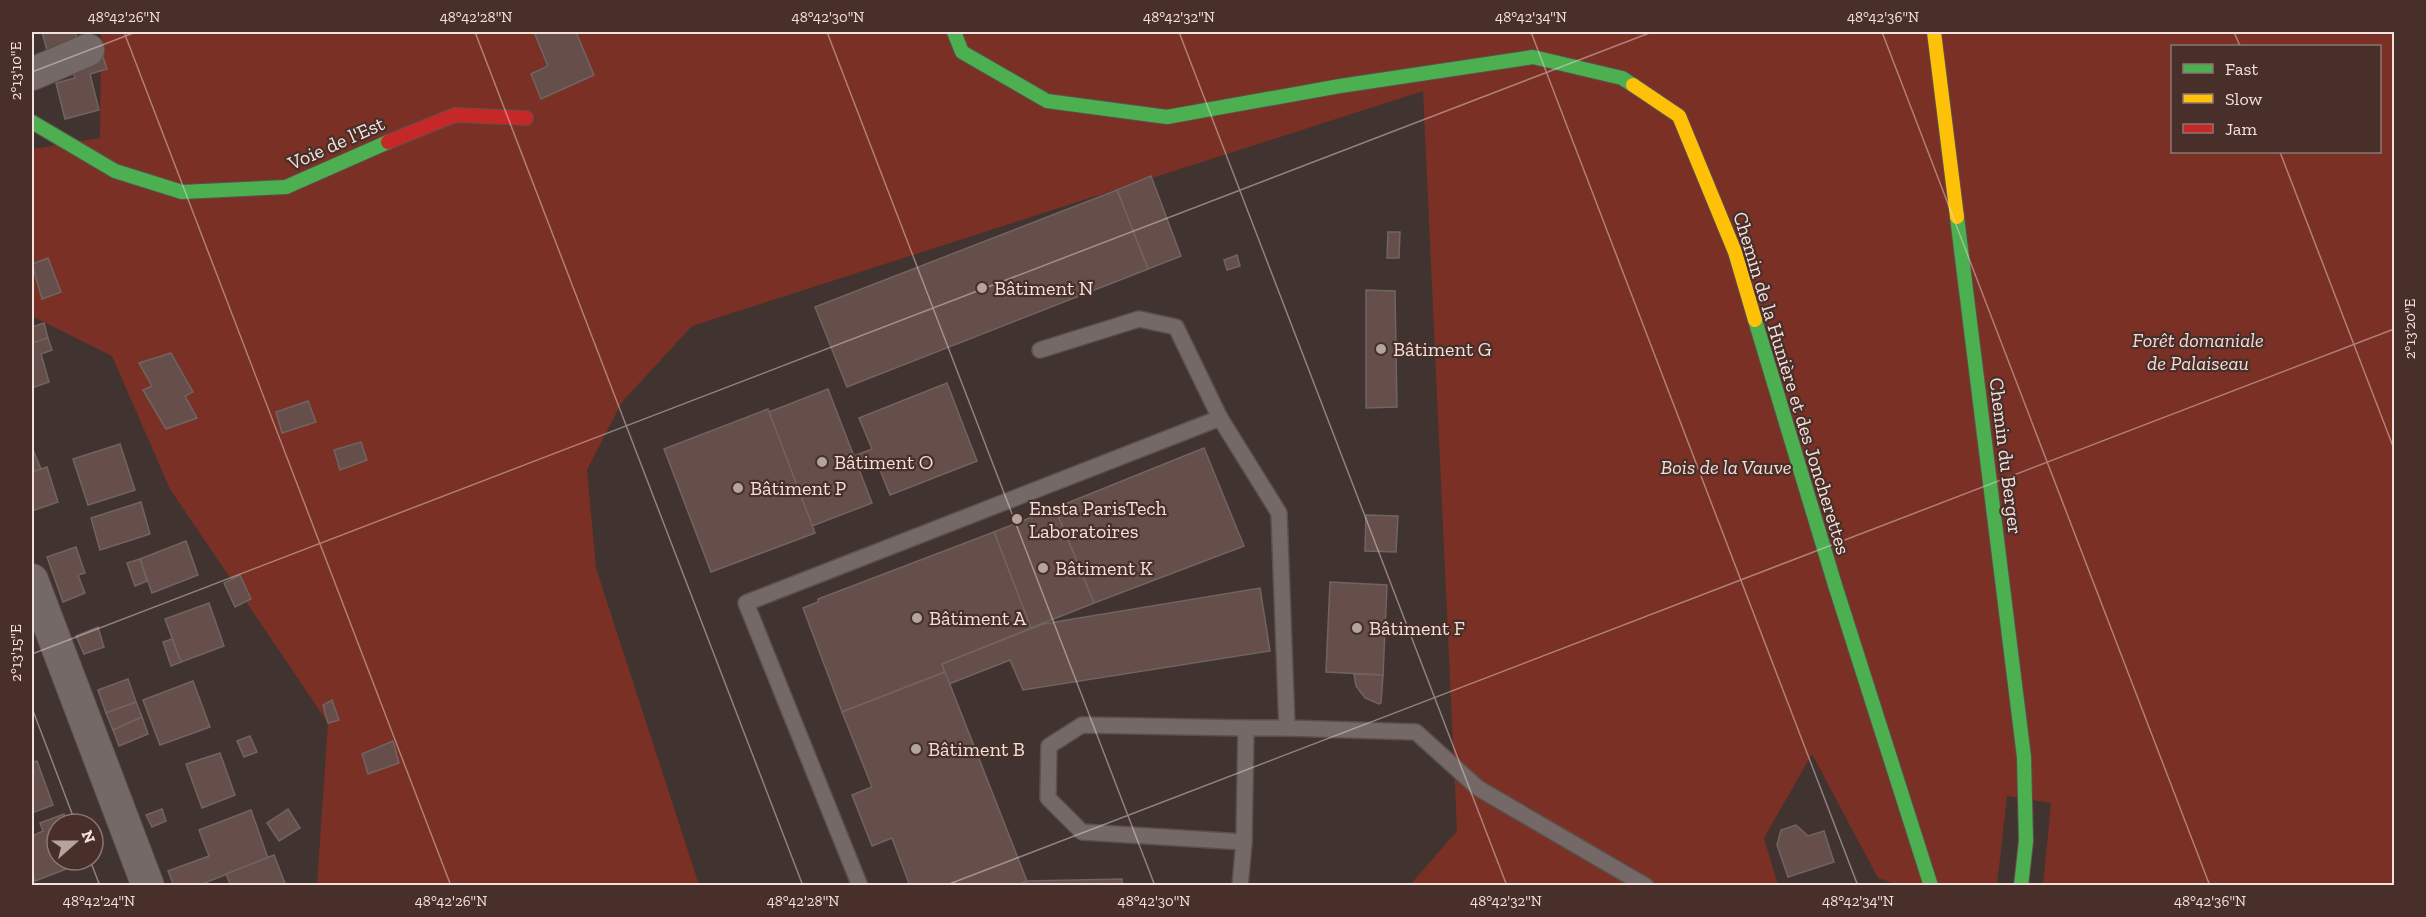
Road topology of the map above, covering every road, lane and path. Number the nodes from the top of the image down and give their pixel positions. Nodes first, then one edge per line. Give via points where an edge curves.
1 (954, 32) edge
2 (1934, 32) edge
3 (88, 50) dead end
4 (32, 74) edge
5 (526, 118) dead end
6 (32, 122) edge
7 (1040, 350) dead end
8 (1220, 418) junction
9 (32, 580) edge
10 (1246, 728) junction
11 (1287, 728) junction
12 (1244, 842) junction
13 (148, 885) edge
14 (860, 885) edge
15 (1240, 885) edge
16 (1646, 885) edge
17 (1931, 885) edge
18 (2021, 885) edge

1 - 17 street, Chemin de la Hunière et des Joncherettes via 962,52 1047,101 1167,117 1533,57 1622,78 1679,116 1735,252
2 - 18 street, Chemin du Berger via 2024,757 2026,841
3 - 4 street
5 - 6 street, Voie de l'Est via 455,115 286,187 182,192 115,171
7 - 8 lane via 1138,319 1176,327
8 - 11 lane via 1279,513
8 - 14 lane via 746,603
9 - 13 street
10 - 11 lane
10 - 12 lane
10 - 12 lane via 1082,725 1049,746 1048,798 1082,831
11 - 16 lane via 1416,732 1478,788
12 - 15 lane

